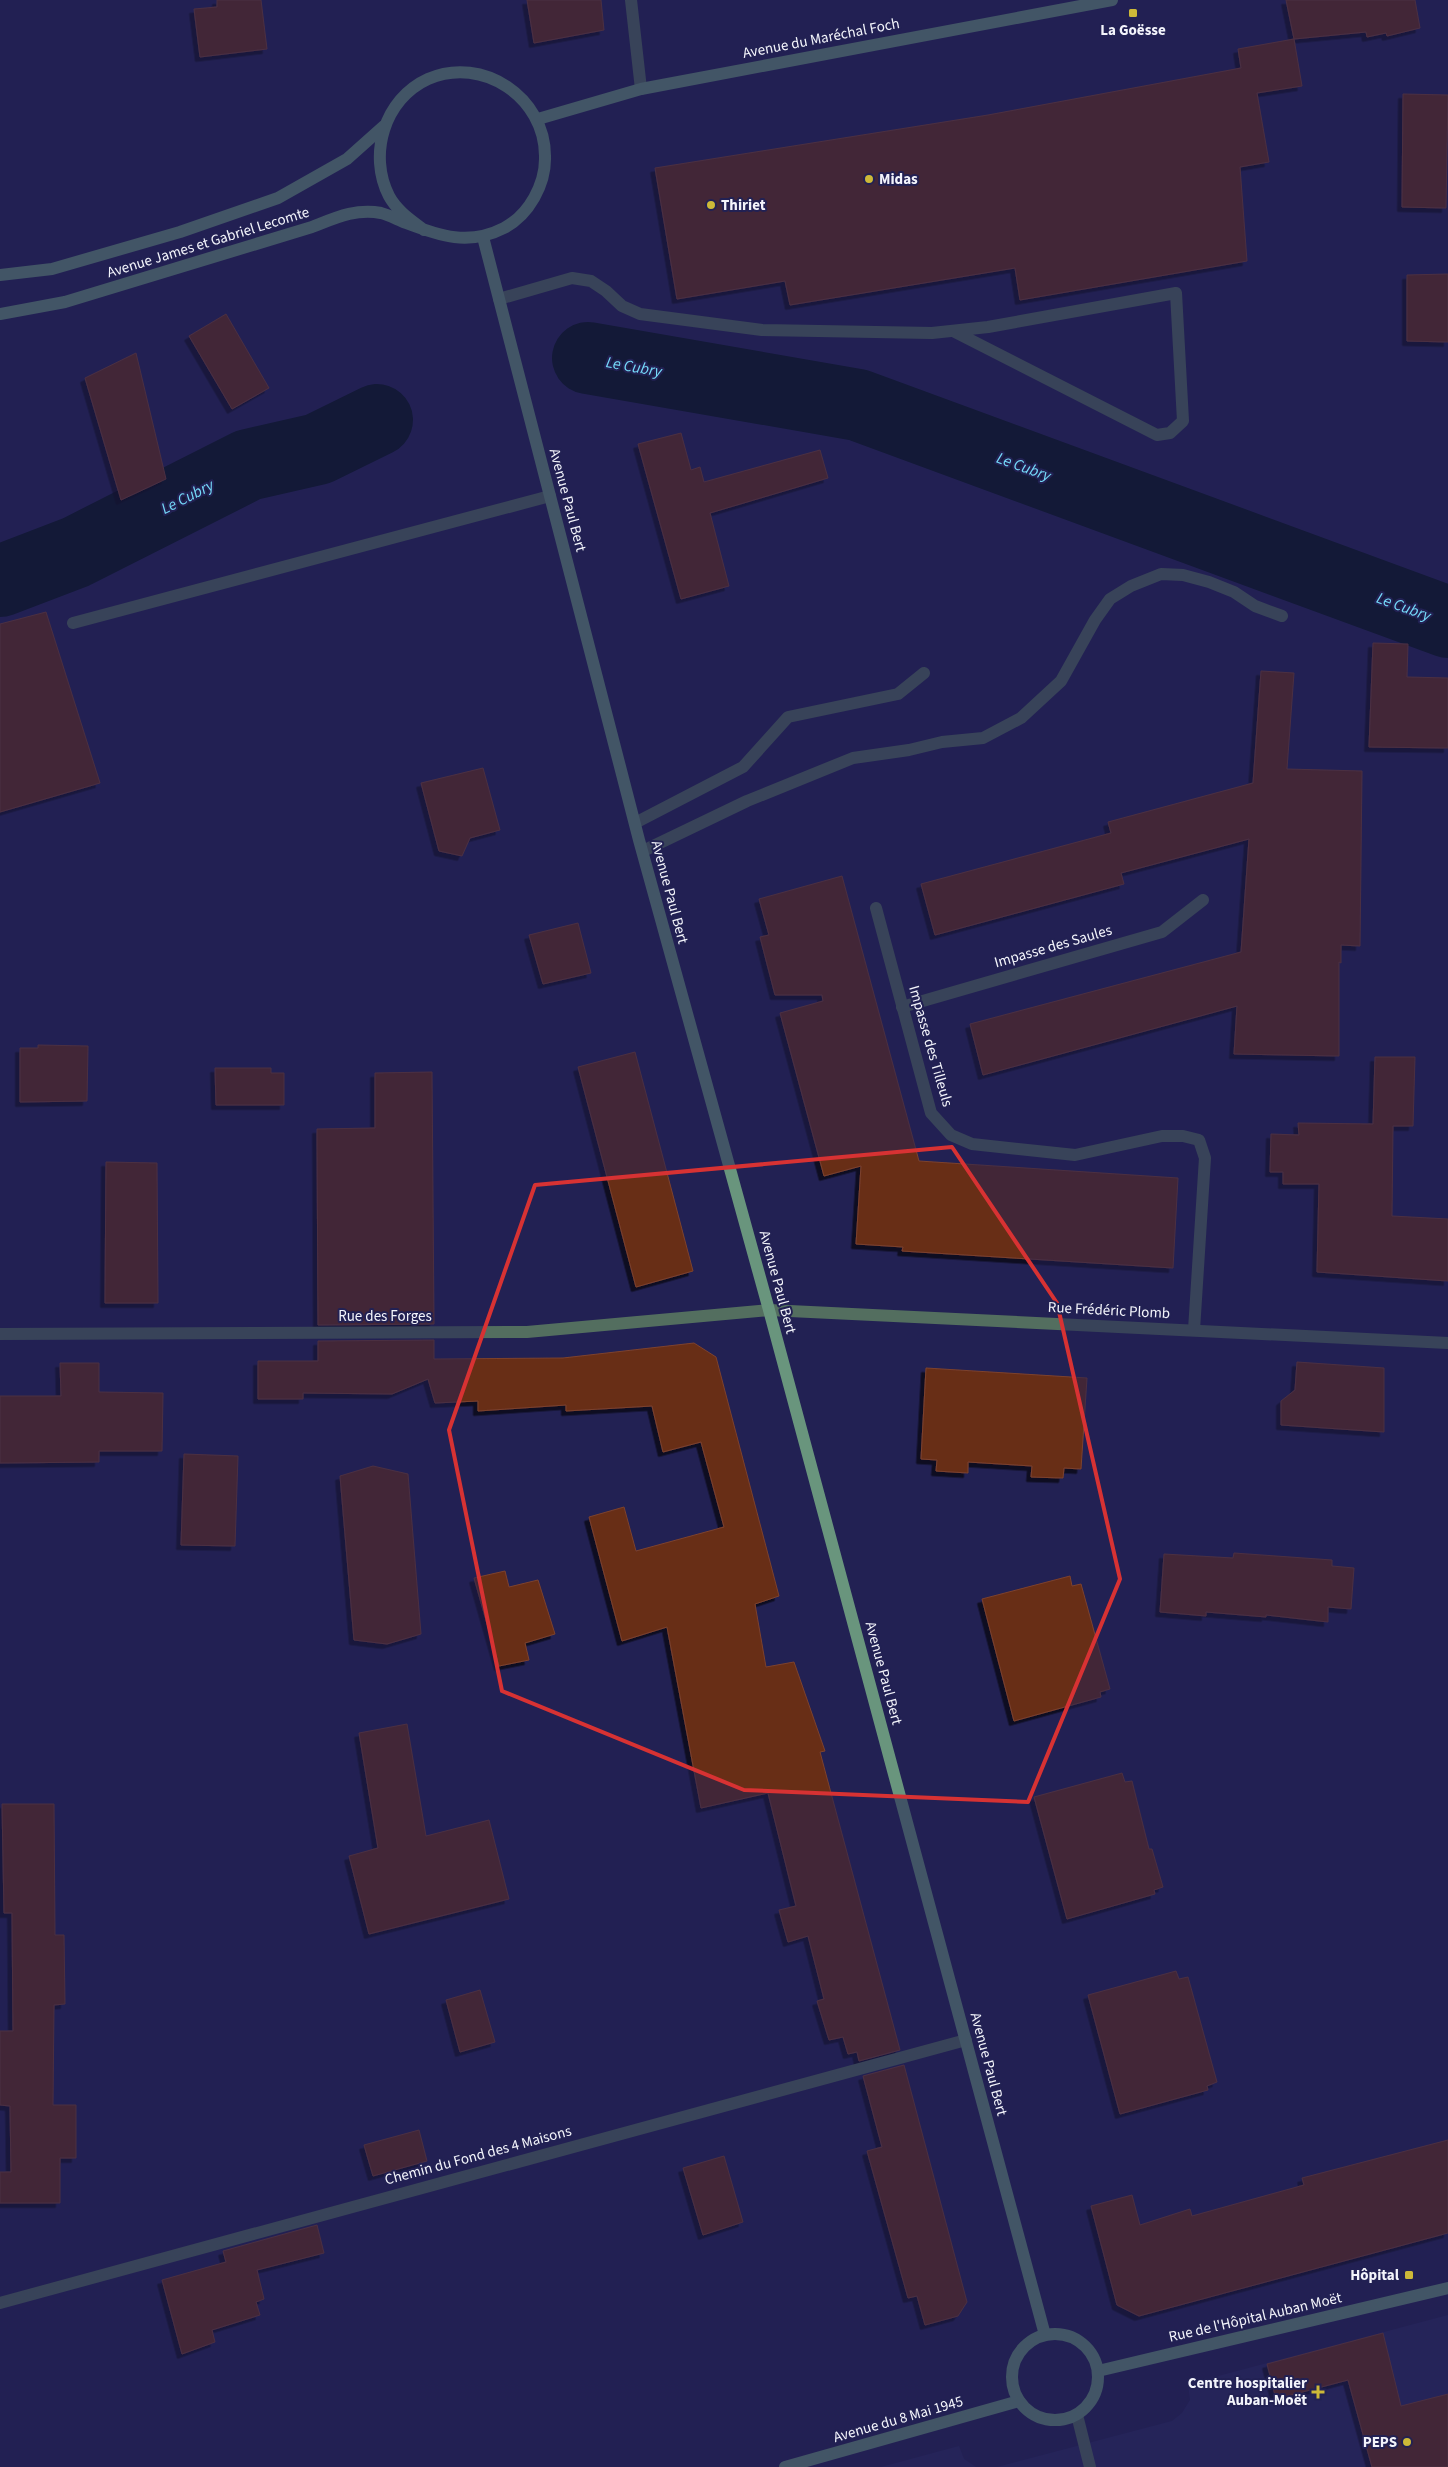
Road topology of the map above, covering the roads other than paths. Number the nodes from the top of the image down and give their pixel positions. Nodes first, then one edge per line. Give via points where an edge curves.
1 (631, 0) edge
2 (1112, 0) edge
3 (641, 90) junction
4 (538, 119) junction
5 (384, 126) junction
6 (424, 230) junction
7 (482, 237) junction
8 (0, 275) edge
9 (499, 299) junction
10 (0, 314) edge
11 (953, 331) junction
12 (550, 496) junction
13 (1282, 616) dead end
14 (73, 623) dead end
15 (924, 673) dead end
16 (635, 823) junction
17 (641, 845) junction
18 (1203, 900) dead end
19 (876, 908) dead end
20 (902, 1007) junction
21 (769, 1310) junction
22 (1194, 1330) junction
23 (0, 1334) edge
24 (1448, 1343) edge
25 (966, 2040) junction
26 (1448, 2288) edge
27 (0, 2303) edge
28 (1045, 2335) junction
29 (1098, 2371) junction
30 (1019, 2402) junction
31 (1077, 2415) junction
32 (785, 2467) edge
33 (1090, 2467) edge

1 - 3 street
2 - 3 main road, Avenue du Maréchal Foch
3 - 4 main road, Avenue du Maréchal Foch
4 - 5 main road via 519,94 490,77 459,72 428,80 401,98
4 - 7 main road via 545,143 546,168 538,191 525,212 506,227
5 - 6 main road via 379,150 381,174 389,196 404,216
5 - 8 main road, Avenue James et Gabriel Lecomte via 347,159 278,198 180,232 52,269
6 - 7 main road via 453,238
6 - 10 main road, Avenue James et Gabriel Lecomte via 381,213 350,212 312,227 65,302
7 - 9 main road, Avenue Paul Bert
9 - 11 street via 572,278 591,281 622,306 640,314 762,330
9 - 12 main road, Avenue Paul Bert
11 - 11 street via 1176,293 1183,421 1170,433 1157,435
12 - 14 street
12 - 16 main road, Avenue Paul Bert
13 - 17 street via 1209,582 1183,575 1161,574 1110,598 1061,681 1021,718 991,734 983,738 853,758
15 - 16 street via 898,694 788,717 743,767
16 - 17 main road, Avenue Paul Bert
17 - 21 main road, Avenue Paul Bert
18 - 20 street, Impasse des Saules via 1162,932
19 - 20 street, Impasse des Tilleuls
20 - 22 street, Impasse des Tilleuls via 931,1113 951,1135 972,1144 1075,1155 1162,1136 1199,1140 1205,1158
21 - 22 street, Rue Frédéric Plomb
21 - 23 street, Rue des Forges via 527,1332
21 - 25 main road, Avenue Paul Bert
22 - 24 street, Rue Frédéric Plomb
25 - 27 street, Chemin du Fond des 4 Maisons
25 - 28 main road, Avenue Paul Bert
26 - 29 main road, Rue de l'Hôpital Auban Moët
28 - 29 main road via 1068,2336 1081,2342 1093,2356
28 - 30 main road via 1031,2341 1020,2353 1014,2367 1013,2386
29 - 31 main road via 1094,2396
30 - 31 main road via 1044,2419 1063,2420
30 - 32 main road, Avenue du 8 Mai 1945
31 - 33 street

